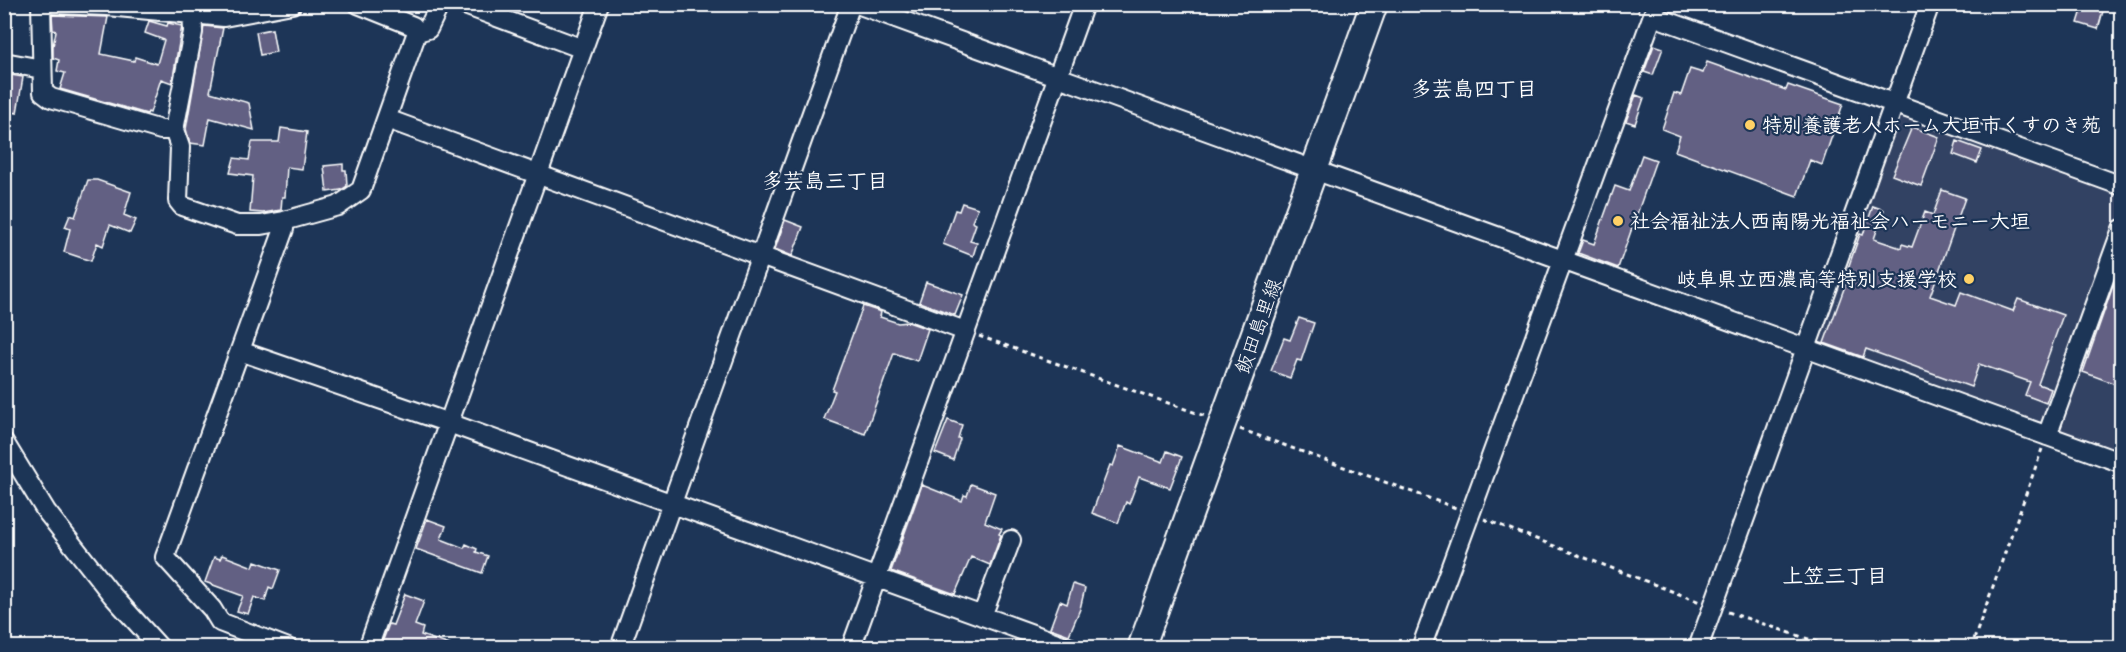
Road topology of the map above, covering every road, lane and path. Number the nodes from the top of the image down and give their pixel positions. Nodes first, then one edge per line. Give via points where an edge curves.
1 (41, 4) edge
2 (54, 4) edge
3 (292, 4) edge
4 (358, 4) edge
5 (440, 4) edge
6 (462, 4) edge
7 (599, 4) edge
8 (851, 4) edge
9 (857, 4) edge
10 (1084, 4) edge
11 (1374, 4) edge
12 (1930, 4) edge
13 (192, 10) edge
14 (1655, 10) edge
15 (417, 32) junction
16 (583, 49) junction
17 (4, 62) edge
18 (42, 69) junction
19 (1057, 78) junction
20 (1895, 103) junction
21 (387, 119) junction
22 (174, 130) junction
23 (1315, 170) junction
24 (538, 174) junction
25 (2121, 186) edge
26 (284, 221) junction
27 (2121, 230) edge
28 (760, 256) junction
29 (1564, 260) junction
30 (965, 332) junction
31 (1807, 350) junction
32 (240, 351) junction
33 (449, 423) junction
34 (1223, 423) junction
35 (2047, 436) junction
36 (4, 442) edge
37 (2121, 463) edge
38 (671, 504) junction
39 (1470, 514) junction
40 (1011, 540) dead end
41 (876, 578) junction
42 (1713, 607) junction
43 (982, 616) junction
44 (160, 648) edge
45 (288, 648) edge
46 (368, 648) edge
47 (620, 648) edge
48 (851, 648) edge
49 (1071, 648) edge
50 (1141, 648) edge
51 (1421, 648) edge
52 (1698, 648) edge
53 (1835, 648) edge
54 (1971, 648) edge

1 - 18 street
2 - 13 street
3 - 13 street via 224,17
4 - 15 street via 413,26
5 - 15 street via 428,29
6 - 16 street
7 - 16 street
8 - 28 street
9 - 19 street
10 - 19 street
11 - 23 main road, 飯田島里線
12 - 20 street
13 - 22 street via 193,32
14 - 20 street
14 - 29 street
15 - 21 street
16 - 24 street
17 - 18 street
18 - 22 street via 43,92 51,98 160,130
19 - 23 street
19 - 30 street
20 - 25 street
20 - 31 street
21 - 24 street
21 - 26 street via 361,190 338,206
22 - 26 street via 180,147 178,201 182,206 237,225
23 - 29 street
23 - 34 main road, 飯田島里線
24 - 28 street
24 - 33 street
26 - 32 street
27 - 35 street
28 - 30 street
28 - 38 street
29 - 31 street
29 - 39 street
30 - 34 path
30 - 41 street
31 - 35 street
31 - 42 street
32 - 33 street
32 - 45 street via 165,556 220,622
33 - 38 street
33 - 46 street
34 - 39 path
34 - 50 main road, 飯田島里線
35 - 37 street
35 - 54 path
36 - 44 street via 46,511
38 - 41 street
38 - 47 street
39 - 42 path
39 - 51 street
40 - 43 street
41 - 43 street
41 - 48 street
42 - 52 street
42 - 53 path
43 - 49 street

